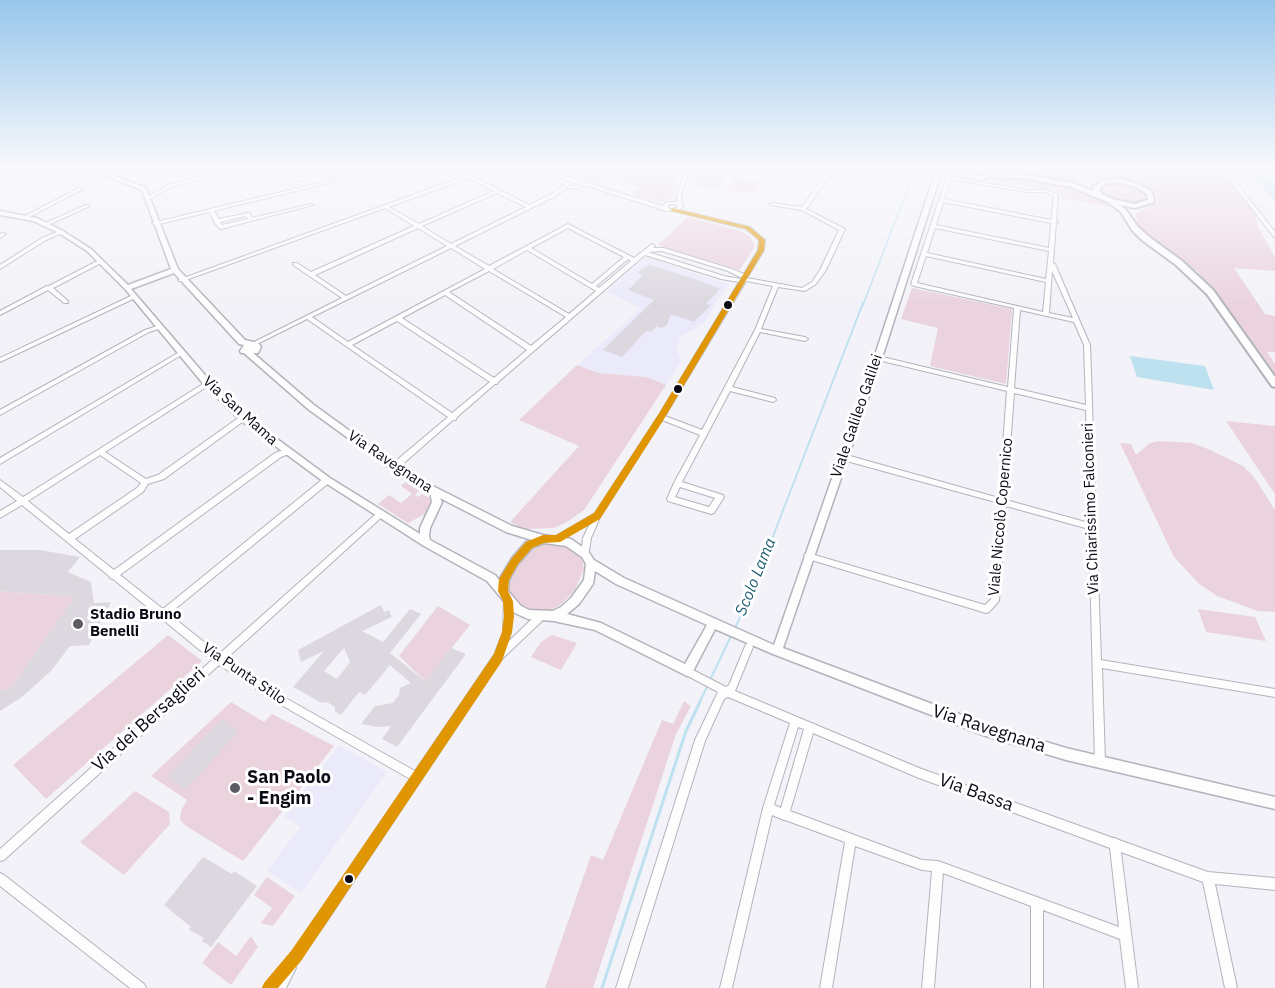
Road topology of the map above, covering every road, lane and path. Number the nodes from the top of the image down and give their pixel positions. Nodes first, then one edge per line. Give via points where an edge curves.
1 (0, 213) edge
2 (33, 213) edge
3 (71, 213) edge
4 (152, 213) edge
5 (198, 213) edge
6 (212, 213) edge
7 (279, 213) edge
8 (369, 213) edge
9 (397, 213) edge
10 (446, 213) edge
11 (517, 213) edge
12 (686, 213) edge
13 (693, 213) edge
14 (809, 213) edge
15 (927, 213) edge
16 (937, 213) edge
17 (1008, 213) edge
18 (1055, 213) edge
19 (1125, 213) edge
20 (1134, 213) edge
21 (1258, 213) edge
22 (27, 216) junction
23 (698, 216) junction
24 (1131, 218) junction
25 (1054, 222) junction
26 (155, 223) junction
27 (46, 224) junction
28 (418, 225) junction
29 (933, 226) junction
30 (61, 231) junction
31 (919, 234) junction
32 (1275, 235) edge
33 (929, 236) junction
34 (452, 246) junction
35 (655, 247) junction
36 (527, 248) junction
37 (1052, 250) junction
38 (644, 253) junction
39 (924, 254) junction
40 (653, 256) junction
41 (627, 257) junction
42 (101, 261) junction
43 (635, 261) junction
44 (1051, 263) junction
45 (295, 264) dead end
46 (0, 267) edge
47 (491, 268) junction
48 (908, 268) junction
49 (175, 270) junction
50 (919, 270) junction
51 (734, 273) junction
52 (312, 274) junction
53 (728, 279) junction
54 (744, 279) junction
55 (182, 280) junction
56 (1049, 281) junction
57 (593, 286) junction
58 (776, 286) junction
59 (48, 287) junction
60 (127, 288) junction
61 (600, 291) junction
62 (445, 292) junction
63 (133, 297) junction
64 (346, 298) junction
65 (66, 302) dead end
66 (1017, 308) junction
67 (0, 313) edge
68 (1046, 314) junction
69 (570, 317) junction
70 (309, 318) junction
71 (397, 318) junction
72 (1076, 321) junction
73 (160, 327) junction
74 (758, 330) junction
75 (805, 339) dead end
76 (348, 345) junction
77 (253, 350) junction
78 (532, 350) junction
79 (181, 353) junction
80 (878, 358) junction
81 (0, 360) edge
82 (495, 382) junction
83 (208, 384) junction
84 (1275, 384) edge
85 (728, 388) junction
86 (1011, 390) junction
87 (773, 400) dead end
88 (1087, 408) junction
89 (0, 413) edge
90 (661, 417) junction
91 (243, 418) junction
92 (454, 418) junction
93 (704, 434) junction
94 (100, 452) junction
95 (286, 452) junction
96 (843, 457) junction
97 (0, 461) edge
98 (394, 467) junction
99 (327, 480) junction
100 (145, 482) junction
101 (0, 483) edge
102 (678, 483) junction
103 (434, 492) junction
104 (22, 501) junction
105 (1003, 501) junction
106 (380, 514) junction
107 (0, 515) edge
108 (597, 516) junction
109 (1093, 527) junction
110 (68, 539) junction
111 (543, 539) junction
112 (557, 539) junction
113 (427, 543) junction
114 (808, 556) junction
115 (588, 558) junction
116 (113, 576) junction
117 (506, 596) junction
118 (162, 615) junction
119 (541, 616) junction
120 (554, 616) junction
121 (713, 623) junction
122 (751, 644) junction
123 (777, 651) junction
124 (498, 657) junction
125 (218, 659) junction
126 (1097, 663) junction
127 (687, 671) junction
128 (727, 692) junction
129 (1275, 693) edge
130 (795, 721) junction
131 (810, 727) junction
132 (1100, 762) junction
133 (417, 778) junction
134 (1275, 802) edge
135 (768, 808) junction
136 (784, 814) junction
137 (850, 840) junction
138 (1115, 843) junction
139 (0, 856) edge
140 (938, 866) junction
141 (1208, 878) junction
142 (0, 879) edge
143 (1275, 884) edge
144 (1037, 902) junction
145 (1126, 935) junction
146 (297, 956) junction
147 (140, 988) edge
148 (269, 988) edge
149 (280, 988) edge
150 (622, 988) edge
151 (726, 988) edge
152 (826, 988) edge
153 (928, 988) edge
154 (1037, 988) edge
155 (1132, 988) edge
156 (1231, 988) edge

1 - 22 street, Via San Mama
2 - 22 street
3 - 27 street
4 - 26 street, Via Ravegnana
5 - 26 street
6 - 7 street via 216,221 248,214 251,220
8 - 55 street
9 - 28 street
10 - 28 street
11 - 34 street
12 - 23 street
13 - 23 street
14 - 58 street via 842,229 814,283 803,290
15 - 31 street, Viale Galileo Galilei
16 - 29 street
17 - 25 street
18 - 25 street
19 - 24 main road
20 - 24 main road
21 - 32 street
22 - 27 street, Via San Mama
23 - 54 street via 748,228 759,235 761,250
24 - 84 main road via 1145,238 1210,292
25 - 37 street
26 - 49 street, Via Ravegnana
27 - 30 street, Via San Mama
28 - 34 street
28 - 52 street
29 - 33 street
29 - 37 street
30 - 42 street, Via San Mama
30 - 46 street
31 - 33 street
31 - 48 street, Viale Galileo Galilei
33 - 39 street
34 - 47 street
34 - 64 street
35 - 38 street
35 - 40 street
35 - 51 street
36 - 41 street via 568,226
36 - 47 street
36 - 57 street
37 - 44 street
38 - 40 street
38 - 43 street
39 - 50 street
39 - 56 street
40 - 53 street
41 - 43 street
41 - 57 street
42 - 59 street
42 - 60 street, Via San Mama
43 - 61 street
44 - 56 street
44 - 72 street, Via Chiarissimo Falconieri
45 - 52 street
47 - 62 street
47 - 69 street
48 - 50 street
48 - 80 street, Viale Galileo Galilei
49 - 55 street, Via Ravegnana
49 - 60 street
50 - 66 street via 914,284
51 - 53 street
51 - 54 street
52 - 64 street
53 - 54 street
54 - 58 street
54 - 90 street
55 - 77 street, Via Ravegnana
56 - 68 street
57 - 61 street
58 - 74 street
59 - 65 street
59 - 67 street
60 - 63 street, Via San Mama
61 - 69 street
62 - 71 street
62 - 78 street
63 - 73 street, Via San Mama
63 - 81 street
64 - 70 street
66 - 68 street
66 - 86 street, Viale Niccolò Copernico
68 - 72 street
69 - 78 street
70 - 76 street
70 - 77 street
71 - 76 street
71 - 82 street
72 - 88 street, Via Chiarissimo Falconieri via 1087,345
73 - 79 street, Via San Mama
73 - 89 street
74 - 75 street
74 - 85 street
76 - 92 street
77 - 98 street, Via Ravegnana via 311,407
78 - 82 street
79 - 83 street, Via San Mama
79 - 97 street
80 - 86 street
80 - 96 street, Viale Galileo Galilei
82 - 92 street
83 - 91 street, Via San Mama
83 - 94 street
85 - 87 street
85 - 93 street
86 - 88 street
86 - 105 street, Viale Niccolò Copernico
88 - 109 street, Via Chiarissimo Falconieri
90 - 93 street
90 - 108 street
91 - 95 street, Via San Mama
91 - 100 street via 161,477
92 - 98 street
93 - 102 street
94 - 100 street
94 - 104 street
95 - 99 street, Via San Mama
95 - 116 street
96 - 105 street
96 - 114 street, Viale Galileo Galilei
98 - 103 street, Via Ravegnana
99 - 106 street, Via San Mama
99 - 118 street
100 - 110 street via 140,490
101 - 104 street, Via Punta Stilo
102 - 102 street via 670,499 711,511 720,496
103 - 111 street, Via Ravegnana via 510,530
103 - 113 street via 437,502 425,528
104 - 107 street
104 - 110 street, Via Punta Stilo
105 - 109 street
105 - 114 street, Viale Niccolò Copernico via 995,601 986,609
106 - 113 street, Via San Mama
106 - 125 street, Via dei Bersaglieri
108 - 112 street
108 - 115 street via 587,538
109 - 126 street, Via Chiarissimo Falconieri
110 - 116 street, Via Punta Stilo
111 - 112 street
111 - 117 street via 529,545 515,561 504,579
112 - 115 street via 578,547
113 - 117 street, Via San Mama via 491,578
114 - 123 street, Viale Galileo Galilei
115 - 120 street via 589,581 575,601
115 - 121 street, Via Ravegnana via 620,581
116 - 118 street, Via Punta Stilo
117 - 119 street via 517,609
117 - 124 street via 507,632
118 - 125 street, Via Punta Stilo
119 - 120 street
119 - 124 street
120 - 127 street via 597,626
121 - 122 street, Via Ravegnana
121 - 127 street
122 - 123 street, Via Ravegnana
122 - 128 street
123 - 132 street, Via Ravegnana via 983,729
124 - 133 street
125 - 133 street, Via Punta Stilo via 279,699
125 - 139 street, Via dei Bersaglieri
126 - 129 street
126 - 132 street, Via Chiarissimo Falconieri
127 - 128 street, Via Bassa
128 - 130 street, Via Bassa
128 - 150 street via 721,696 700,740
130 - 131 street, Via Bassa
130 - 135 street
131 - 136 street
131 - 138 street, Via Bassa via 919,773
132 - 134 street, Via Ravegnana
133 - 146 street
135 - 136 street
135 - 151 street
136 - 137 street
137 - 140 street via 922,865
137 - 152 street
138 - 141 street, Via Bassa
138 - 145 street
140 - 144 street
140 - 153 street
141 - 143 street, Via Bassa
141 - 156 street
142 - 147 street
144 - 145 street
144 - 154 street
145 - 155 street
146 - 148 street
146 - 149 street

